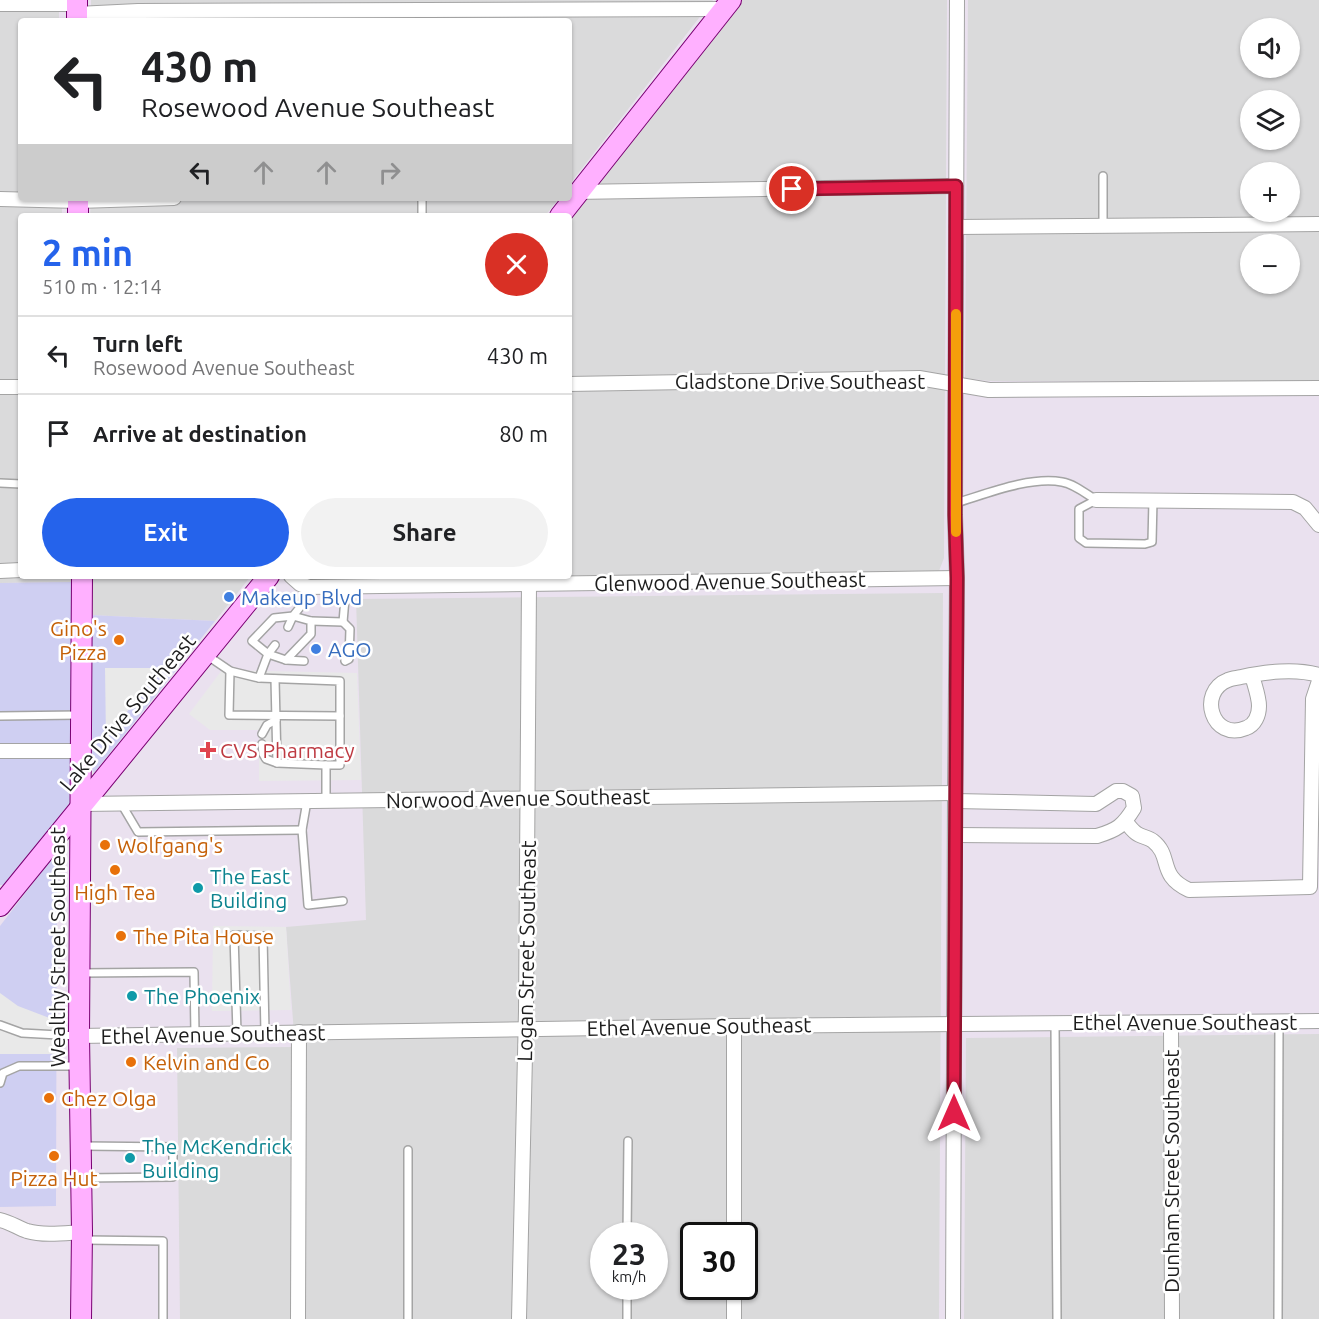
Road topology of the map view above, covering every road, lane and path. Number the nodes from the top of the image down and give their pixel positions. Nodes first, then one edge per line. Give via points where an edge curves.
1 (957, 0) edge
2 (0, 4) edge
3 (728, 5) edge
4 (77, 10) edge
5 (1103, 176) dead end
6 (956, 186) junction
7 (574, 192) edge
8 (0, 199) edge
9 (18, 200) edge
10 (26, 201) edge
11 (133, 201) edge
12 (78, 205) edge
13 (1319, 224) edge
14 (1103, 226) junction
15 (956, 227) junction
16 (572, 384) edge
17 (957, 386) junction
18 (0, 387) edge
19 (18, 387) edge
20 (1319, 388) edge
21 (0, 483) edge
22 (18, 484) edge
23 (1096, 500) junction
24 (1153, 500) junction
25 (956, 503) junction
26 (1319, 525) edge
27 (18, 570) edge
28 (0, 571) edge
29 (957, 578) junction
30 (82, 579) edge
31 (267, 579) edge
32 (294, 579) edge
33 (529, 584) junction
34 (307, 587) junction
35 (346, 587) junction
36 (293, 616) junction
37 (310, 621) junction
38 (343, 622) junction
39 (288, 627) dead end
40 (275, 645) dead end
41 (268, 654) junction
42 (206, 655) junction
43 (286, 660) junction
44 (304, 661) dead end
45 (345, 661) dead end
46 (230, 671) junction
47 (1252, 675) dead end
48 (1319, 675) edge
49 (259, 678) junction
50 (275, 679) junction
51 (1319, 681) edge
52 (81, 714) junction
53 (0, 716) edge
54 (340, 716) junction
55 (276, 717) junction
56 (262, 734) dead end
57 (262, 744) dead end
58 (0, 751) edge
59 (81, 751) junction
60 (277, 763) junction
61 (326, 765) junction
62 (955, 797) junction
63 (528, 798) junction
64 (326, 800) junction
65 (307, 801) junction
66 (122, 803) junction
67 (82, 804) junction
68 (1126, 822) junction
69 (302, 830) junction
70 (955, 835) junction
71 (3, 898) edge
72 (343, 901) dead end
73 (80, 974) junction
74 (1319, 1021) edge
75 (1279, 1022) junction
76 (1055, 1023) junction
77 (1170, 1023) junction
78 (954, 1024) junction
79 (0, 1025) edge
80 (734, 1026) junction
81 (526, 1029) junction
82 (299, 1032) junction
83 (237, 1033) junction
84 (266, 1033) junction
85 (195, 1034) junction
86 (79, 1036) junction
87 (80, 1066) junction
88 (0, 1083) edge
89 (628, 1141) dead end
90 (81, 1146) junction
91 (408, 1149) dead end
92 (81, 1178) junction
93 (0, 1220) edge
94 (627, 1222) edge
95 (734, 1222) edge
96 (82, 1236) junction
97 (627, 1300) edge
98 (734, 1300) edge
99 (81, 1319) edge
100 (163, 1319) edge
101 (298, 1319) edge
102 (408, 1319) edge
103 (519, 1319) edge
104 (627, 1319) edge
105 (735, 1319) edge
106 (953, 1319) edge
107 (1057, 1319) edge
108 (1172, 1319) edge
109 (1278, 1319) edge

1 - 6 street
2 - 4 street
3 - 4 street
3 - 7 main road
5 - 14 lane
6 - 7 street
6 - 15 street
8 - 9 street
10 - 12 street
11 - 12 street
13 - 14 street
14 - 15 street
15 - 17 street
16 - 17 street, Gladstone Drive Southeast via 919,378
17 - 20 street, Gladstone Drive Southeast via 989,390
17 - 25 street
18 - 19 street
21 - 22 lane
23 - 24 street
23 - 24 lane via 1079,509 1079,538 1086,543 1152,542
23 - 25 lane via 1072,485 1041,482
24 - 26 street via 1293,502 1305,508
25 - 29 street
27 - 28 street
29 - 33 street, Glenwood Avenue Southeast
29 - 62 street
30 - 52 main road, Wealthy Street Southeast
31 - 42 main road, Lake Drive Southeast
32 - 34 street
33 - 35 street, Glenwood Avenue Southeast
33 - 63 street, Logan Street Southeast
34 - 35 street, Glenwood Avenue Southeast
34 - 36 lane
35 - 38 lane
36 - 37 lane
36 - 39 lane
36 - 41 lane via 274,618 252,640
37 - 38 lane
37 - 43 lane via 311,634
38 - 45 lane via 350,629 349,659
40 - 41 lane
41 - 43 lane
41 - 49 lane
42 - 46 lane
42 - 67 main road, Lake Drive Southeast
43 - 44 lane
46 - 49 lane
46 - 55 lane via 229,715
47 - 48 street via 1268,671
49 - 50 lane
50 - 54 lane via 340,681
50 - 55 lane
51 - 68 street via 1313,699 1310,887 1189,890 1176,884 1153,842
52 - 53 lane
52 - 59 main road, Wealthy Street Southeast
54 - 55 lane
54 - 61 lane via 340,765
55 - 56 lane
55 - 60 lane
57 - 60 lane via 266,759
58 - 59 street
59 - 67 main road, Wealthy Street Southeast
60 - 61 lane
61 - 64 lane
62 - 63 street, Norwood Avenue Southeast
62 - 68 street, Norwood Avenue Southeast via 1096,804 1116,791 1123,791 1132,796 1134,808
62 - 70 street
63 - 64 street, Norwood Avenue Southeast
63 - 81 street, Logan Street Southeast
64 - 65 street, Norwood Avenue Southeast
65 - 66 street, Norwood Avenue Southeast
65 - 69 lane
66 - 67 street, Norwood Avenue Southeast
66 - 69 lane via 138,832
67 - 71 main road, Lake Drive Southeast
67 - 73 main road, Wealthy Street Southeast
68 - 70 street via 1097,836
69 - 72 lane via 308,905
70 - 78 street
73 - 85 lane via 194,972
73 - 86 main road, Wealthy Street Southeast
74 - 75 street, Ethel Avenue Southeast
75 - 77 street, Ethel Avenue Southeast
75 - 109 lane
76 - 77 street, Ethel Avenue Southeast
76 - 78 street, Ethel Avenue Southeast
76 - 107 lane
77 - 108 street, Dunham Street Southeast
78 - 80 street, Ethel Avenue Southeast
78 - 106 street
79 - 86 lane via 22,1034
80 - 81 street, Ethel Avenue Southeast
80 - 95 street
81 - 82 street, Ethel Avenue Southeast
81 - 103 street, Logan Street Southeast
82 - 84 street, Ethel Avenue Southeast
82 - 101 street
83 - 84 street, Ethel Avenue Southeast
83 - 84 lane via 234,935 263,936
83 - 85 street, Ethel Avenue Southeast
85 - 86 street, Ethel Avenue Southeast
86 - 87 main road, Wealthy Street Southeast
87 - 88 lane via 19,1066 3,1073
87 - 90 main road, Wealthy Street Southeast
89 - 94 lane
90 - 92 main road, Wealthy Street Southeast
90 - 92 lane via 173,1147 173,1178
91 - 102 lane
92 - 96 main road, Wealthy Street Southeast
93 - 96 street via 35,1232
96 - 99 main road, Wealthy Street Southeast
96 - 100 lane via 163,1241
97 - 104 lane
98 - 105 street

